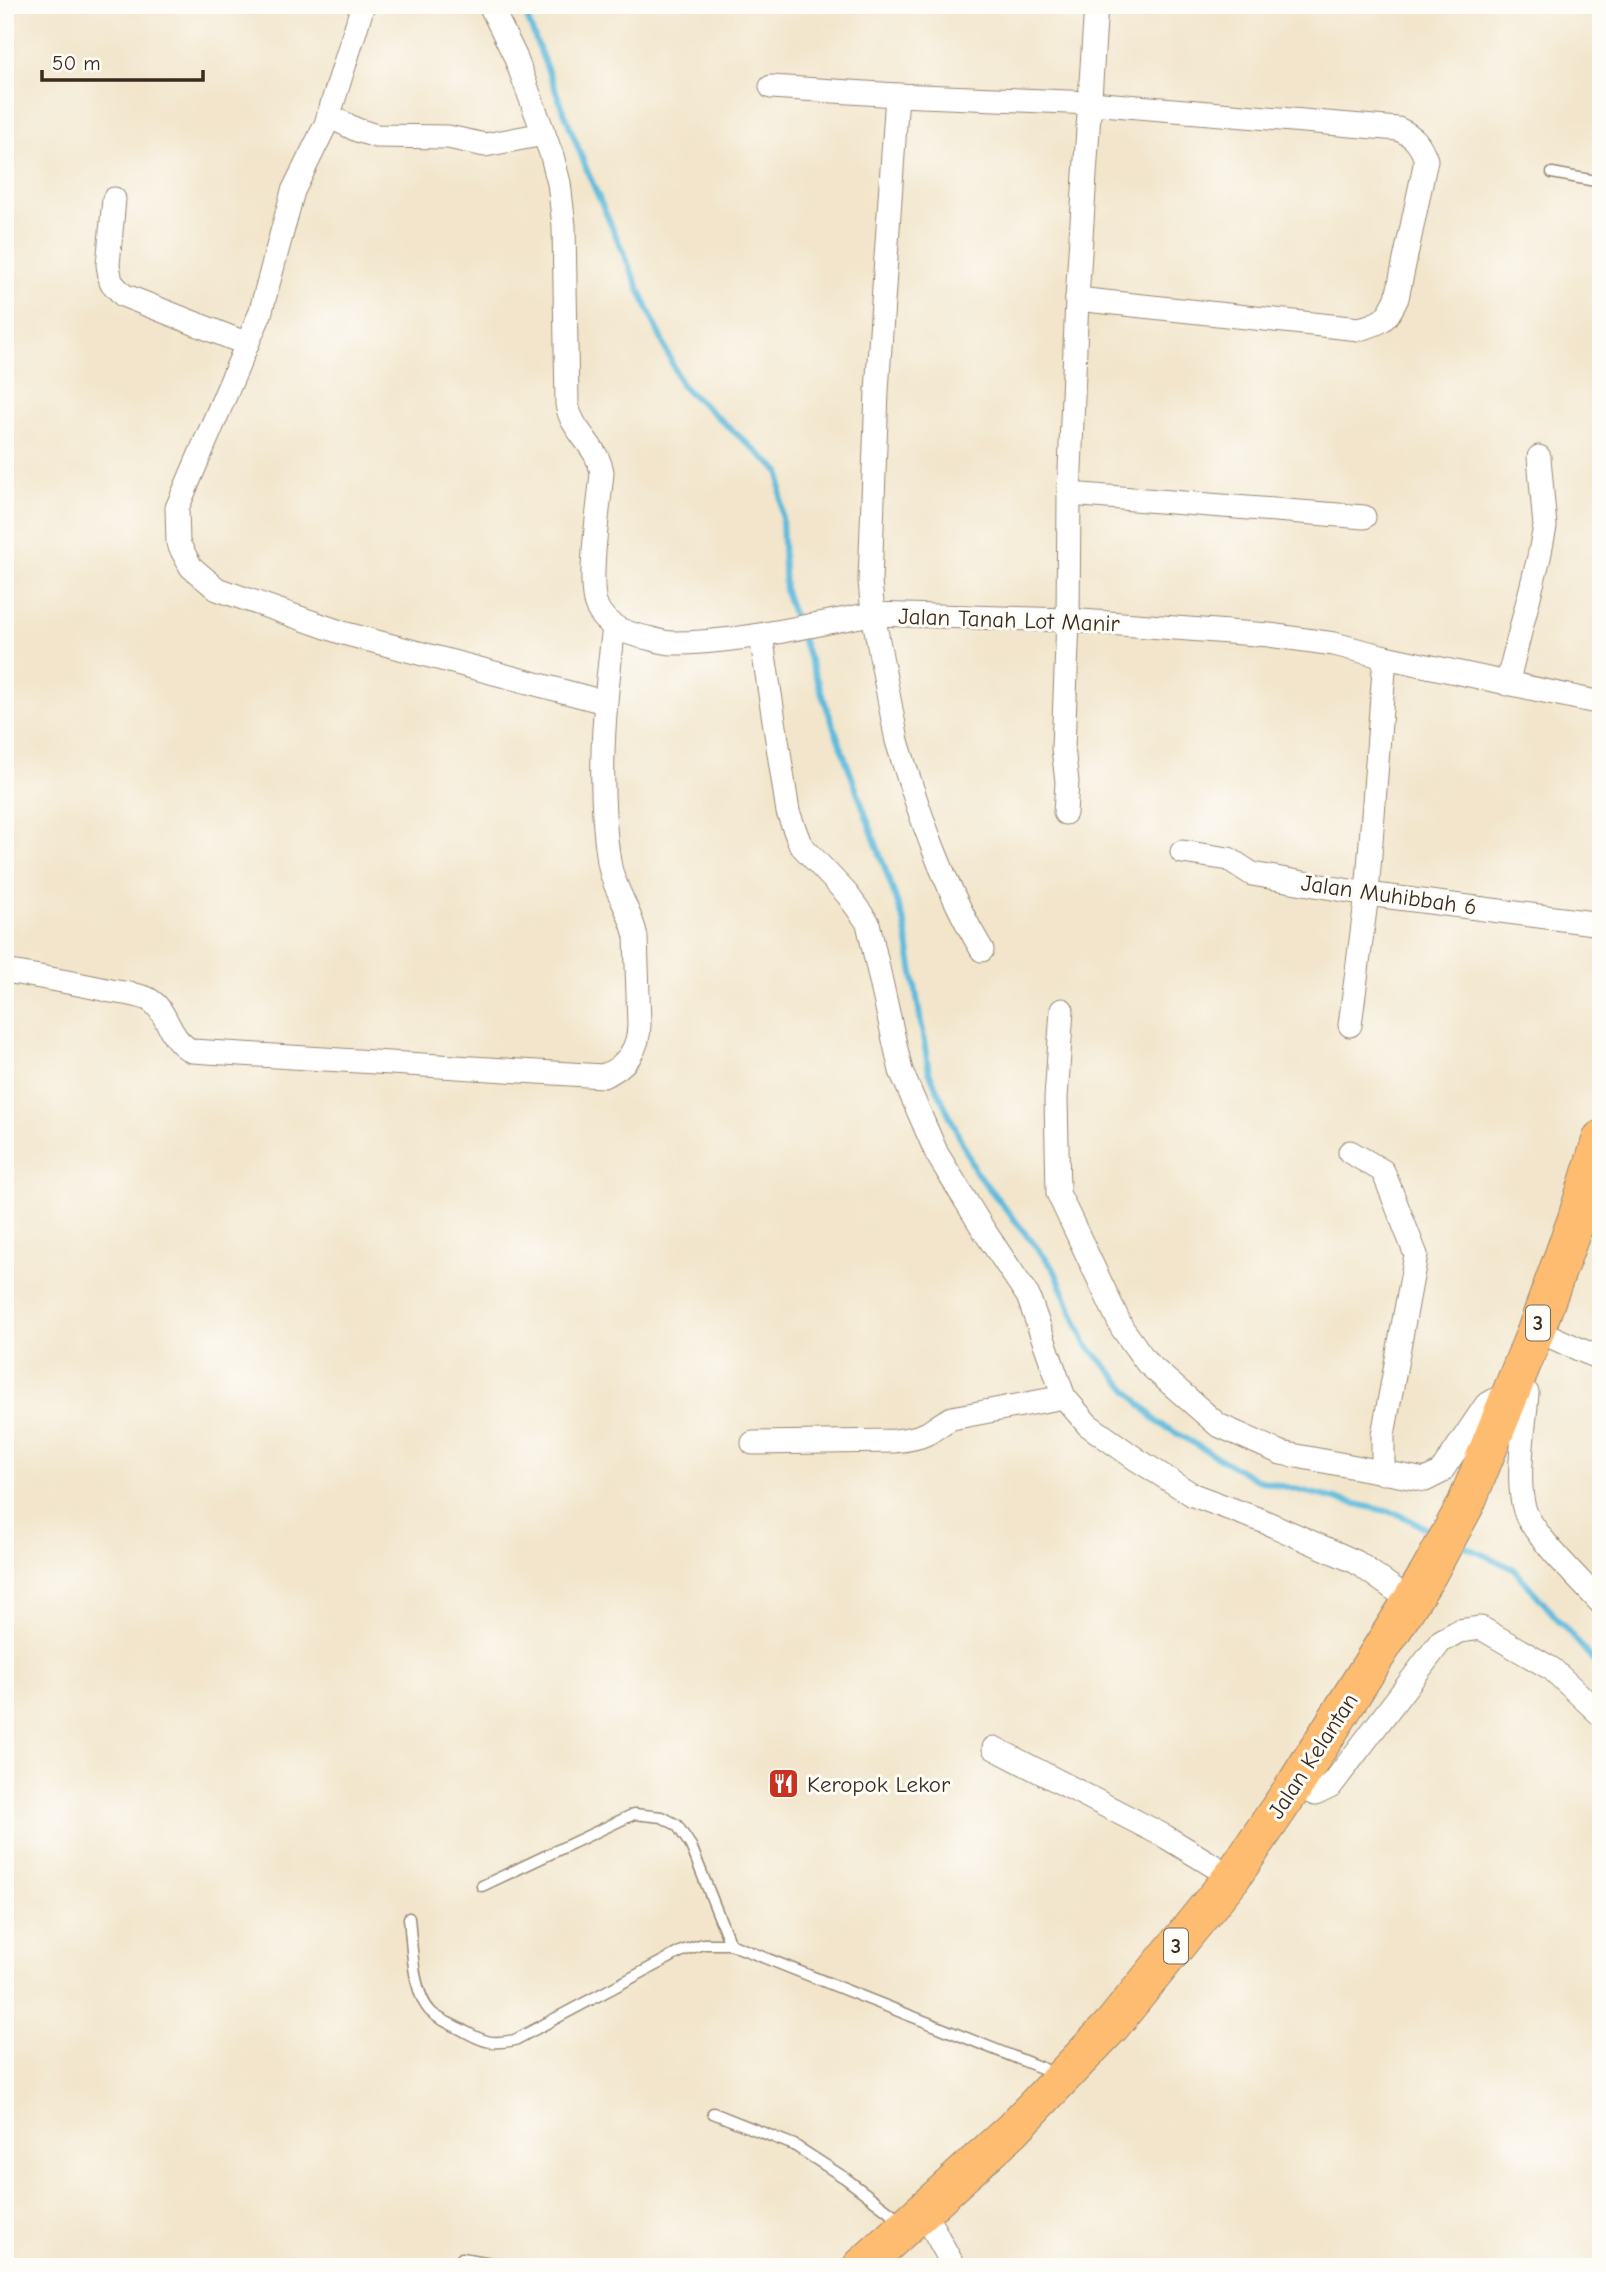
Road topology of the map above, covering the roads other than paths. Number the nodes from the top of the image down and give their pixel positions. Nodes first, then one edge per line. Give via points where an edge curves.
1 (363, 5) edge
2 (490, 5) edge
3 (1096, 5) edge
4 (771, 87) dead end
5 (897, 95) junction
6 (1090, 103) junction
7 (328, 116) junction
8 (544, 134) junction
9 (1552, 173) dead end
10 (1601, 182) edge
11 (114, 200) dead end
12 (1077, 299) junction
13 (247, 344) junction
14 (1539, 457) dead end
15 (1069, 494) junction
16 (1364, 517) dead end
17 (873, 614) junction
18 (1068, 620) junction
19 (621, 630) junction
20 (770, 634) junction
21 (1385, 657) junction
22 (1507, 684) junction
23 (604, 702) junction
24 (1601, 703) edge
25 (1065, 813) dead end
26 (1182, 852) dead end
27 (1367, 894) junction
28 (1601, 924) edge
29 (982, 950) dead end
30 (5, 971) edge
31 (1062, 1010) dead end
32 (1350, 1025) dead end
33 (1601, 1139) edge
34 (1350, 1152) dead end
35 (1536, 1330) junction
36 (1601, 1359) edge
37 (1514, 1387) junction
38 (1064, 1397) junction
39 (753, 1443) dead end
40 (1383, 1473) junction
41 (1419, 1587) junction
42 (1601, 1602) edge
43 (1601, 1715) edge
44 (994, 1748) dead end
45 (1296, 1785) junction
46 (1232, 1877) junction
47 (482, 1886) dead end
48 (409, 1918) dead end
49 (730, 1944) junction
50 (1063, 2076) junction
51 (713, 2113) dead end
52 (892, 2243) edge
53 (462, 2258) dead end
54 (513, 2267) edge
55 (954, 2267) edge

1 - 7 street
2 - 8 street
3 - 6 street
4 - 5 street
5 - 6 street
5 - 17 street, Jalan Tanah Lot Manir via 877,391 870,581
6 - 12 street
6 - 12 street via 1398,129 1420,144 1426,160 1397,298 1389,315 1378,324 1359,329
7 - 8 street via 376,136 448,137 485,145
7 - 13 street via 293,191 260,314
8 - 19 street via 559,183 564,226 569,418 599,458 602,472 593,584 603,618
9 - 10 lane
11 - 13 street via 108,265 111,282 122,295
12 - 15 street
13 - 23 street via 177,508 178,543 191,567 217,589 343,632
14 - 22 street via 1545,527
15 - 16 street
15 - 18 street
17 - 18 street, Jalan Tanah Lot Manir
17 - 20 street
17 - 29 street via 903,761 936,858
18 - 21 street, Jalan Tanah Lot Manir via 1269,635
18 - 25 street
19 - 20 street via 670,643
19 - 23 street
20 - 38 street via 788,813 800,844 868,923 901,1071 937,1154 1028,1296
21 - 22 street, Jalan Tanah Lot Manir
21 - 27 street
22 - 24 street, Jalan Tanah Lot Manir
23 - 30 street via 602,776 609,864 634,924 639,1024 629,1060 616,1071 603,1076 192,1051 181,1046 147,998
26 - 27 street, Jalan Muhibbah 6 via 1229,859 1252,874
27 - 28 street, Jalan Muhibbah 6
27 - 32 street
31 - 40 street via 1056,1098 1058,1193 1122,1328 1147,1363 1218,1424 1281,1453
33 - 35 highway, Jalan Kelantan / 3
34 - 40 street via 1383,1171 1416,1255 1383,1435
35 - 36 street
35 - 37 highway, Jalan Kelantan / 3
37 - 40 street via 1486,1405 1441,1472 1425,1480
37 - 41 highway, Jalan Kelantan / 3 via 1466,1504
37 - 42 street via 1527,1393 1521,1481 1525,1511
38 - 39 street via 952,1418 912,1439
38 - 41 street via 1088,1425 1193,1495
41 - 45 highway, Jalan Kelantan / 3
43 - 45 street via 1552,1670 1480,1628 1458,1631 1441,1641 1330,1787 1315,1794
44 - 46 street via 1166,1837
45 - 46 highway, Jalan Kelantan / 3
46 - 50 highway, Jalan Kelantan / 3 via 1112,2025
47 - 49 lane via 634,1814 662,1817 677,1825 691,1846
48 - 49 lane via 418,1985 431,2013 482,2041 498,2044 682,1951 703,1944
49 - 50 lane
50 - 52 highway, Jalan Kelantan / 3
51 - 52 lane via 794,2145 845,2178
52 - 55 street
53 - 54 lane

